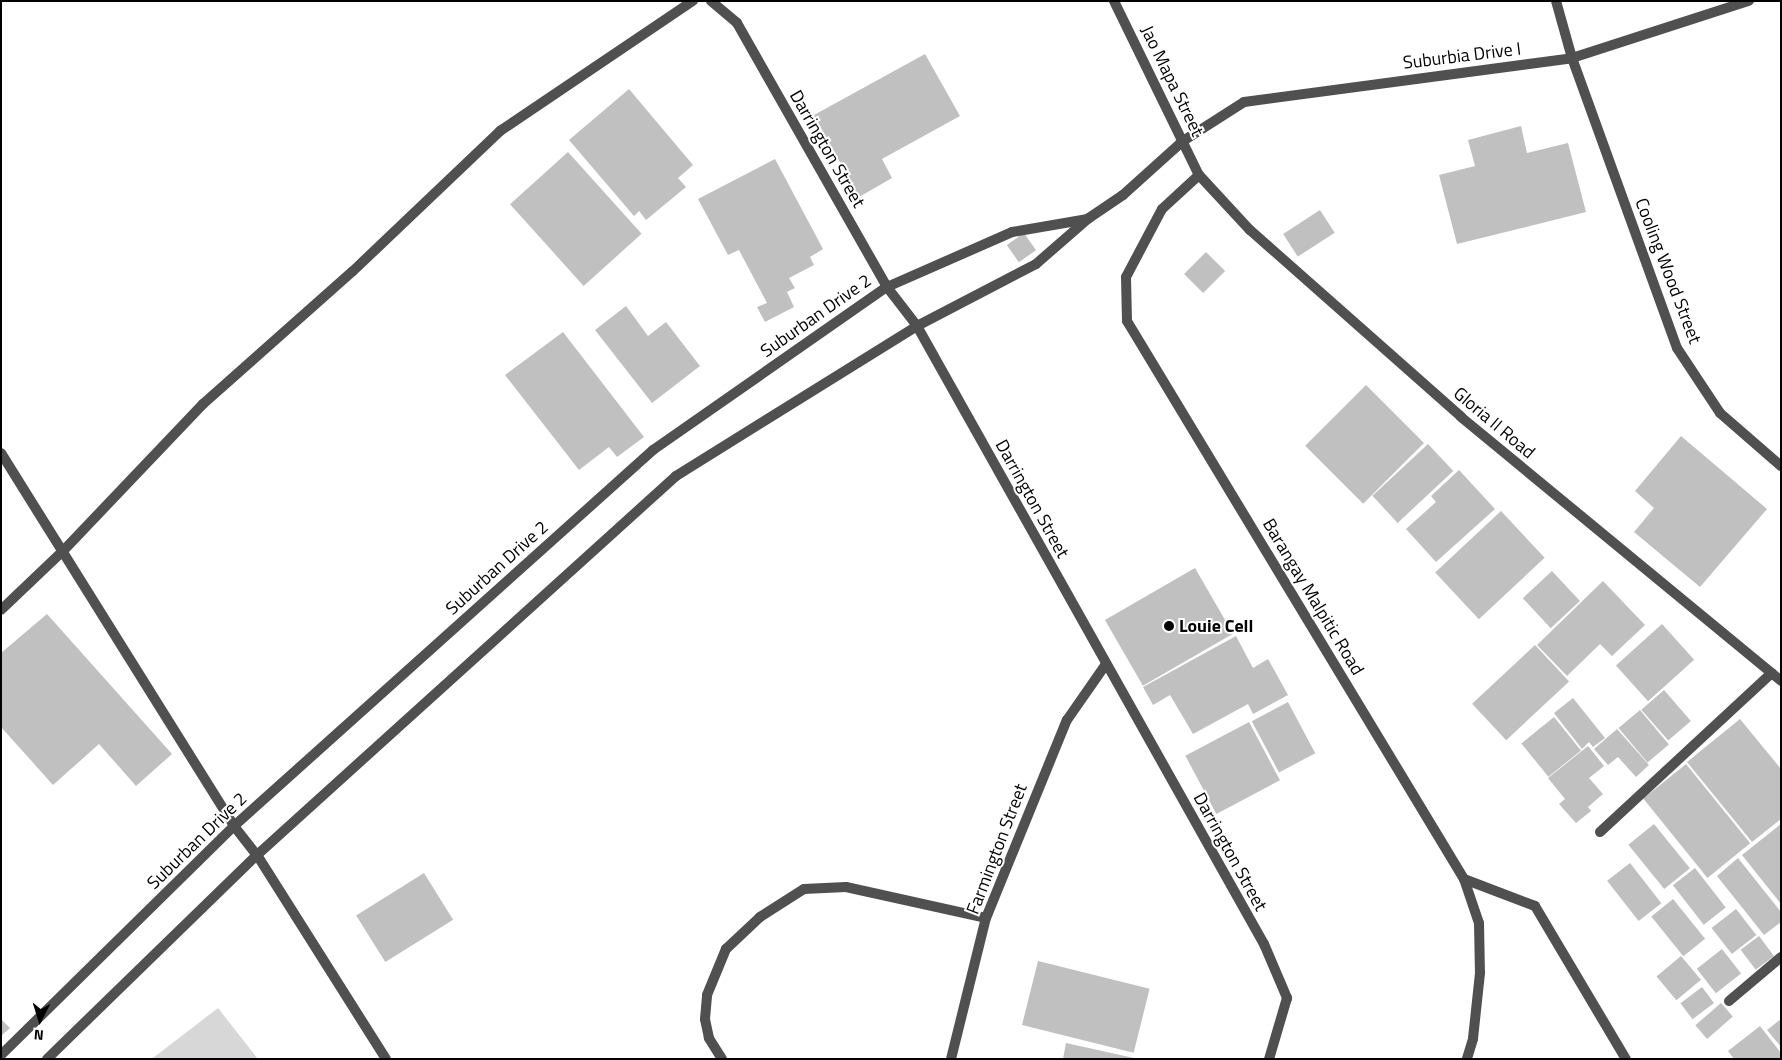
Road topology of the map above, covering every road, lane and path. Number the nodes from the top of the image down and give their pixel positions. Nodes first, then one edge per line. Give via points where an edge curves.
1 (694, 1) edge
2 (711, 1) edge
3 (1114, 1) edge
4 (1556, 1) edge
5 (1749, 1) edge
6 (1572, 58) junction
7 (1184, 141) junction
8 (1199, 175) junction
9 (1089, 218) junction
10 (887, 286) junction
11 (917, 326) junction
12 (1, 452) edge
13 (1781, 466) edge
14 (63, 551) junction
15 (1, 610) edge
16 (1106, 664) junction
17 (1772, 673) junction
18 (1781, 680) edge
19 (234, 826) junction
20 (1600, 832) dead end
21 (257, 854) junction
22 (1464, 879) junction
23 (986, 918) junction
24 (1781, 957) edge
25 (1729, 1001) dead end
26 (1, 1055) edge
27 (48, 1059) edge
28 (386, 1059) edge
29 (722, 1059) edge
30 (951, 1059) edge
31 (1269, 1059) edge
32 (1468, 1059) edge
33 (1626, 1059) edge

1 - 14 street via 500,131 353,271 202,404
2 - 10 street, Darrington Street via 736,23
3 - 7 street, Jao Mapa Street
4 - 6 street, Cooling Wood Street
5 - 6 street, Suburbia Drive I
6 - 7 street, Suburbia Drive I via 1250,100
6 - 13 street, Cooling Wood Street via 1677,348 1720,413
7 - 8 street, Jao Mapa Street
7 - 9 street, Suburban Drive 2 via 1123,195
8 - 17 street, Gloria II Road via 1250,230 1461,417
8 - 22 street, Barangay Malpitic Road via 1162,209 1126,277 1127,321
9 - 10 street, Suburban Drive 2 via 1012,232
9 - 11 street, Suburban Drive 2 via 1036,264
10 - 11 street, Darrington Street
10 - 19 street, Suburban Drive 2 via 653,450
11 - 16 street, Darrington Street
11 - 21 street, Suburban Drive 2 via 676,476
12 - 14 street
14 - 15 street
14 - 19 street
16 - 23 street, Farmington Street via 1067,720
16 - 31 street, Darrington Street via 1264,944 1287,998
17 - 18 street, Gloria II Road
17 - 20 street
19 - 21 street
19 - 26 street, Suburban Drive 2
21 - 27 street, Suburban Drive 2
21 - 28 street
22 - 32 street, Barangay Malpitic Road via 1480,923 1480,972
22 - 33 street via 1535,906
23 - 29 street via 846,887 804,889 760,917 726,949 707,995 705,1019 709,1038
23 - 30 street, Farmington Street
24 - 25 street

